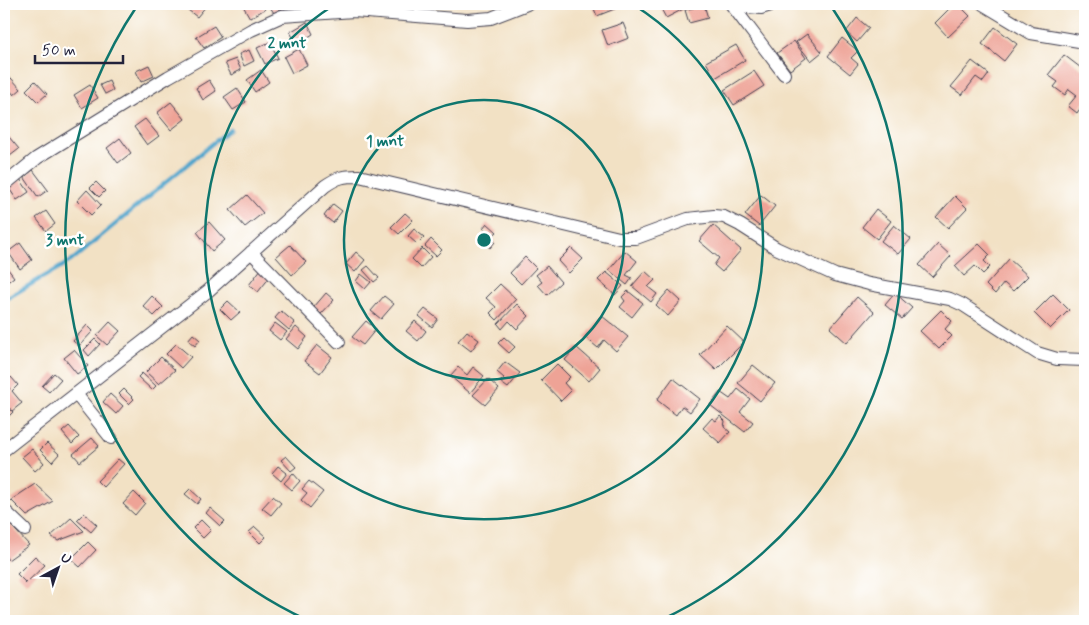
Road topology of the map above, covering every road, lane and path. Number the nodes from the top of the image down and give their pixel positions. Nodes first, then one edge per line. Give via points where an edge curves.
1 (527, 4) edge
2 (774, 4) edge
3 (983, 4) edge
4 (732, 5) edge
5 (1085, 42) edge
6 (784, 74) dead end
7 (4, 185) edge
8 (251, 252) junction
9 (339, 342) dead end
10 (1085, 360) edge
11 (76, 394) junction
12 (111, 438) dead end
13 (4, 450) edge
14 (4, 510) edge
15 (24, 530) dead end

1 - 7 street via 491,18 467,20 354,11 282,16 168,76 37,158
2 - 4 street via 761,8
3 - 5 street via 1031,33
4 - 6 street
8 - 9 street
8 - 10 street via 325,186 347,176 359,176 618,238 636,238 688,219 724,217 776,248 835,275 950,299 963,304 1037,353 1057,359
8 - 11 street via 208,291
11 - 12 street
11 - 13 street
14 - 15 street

